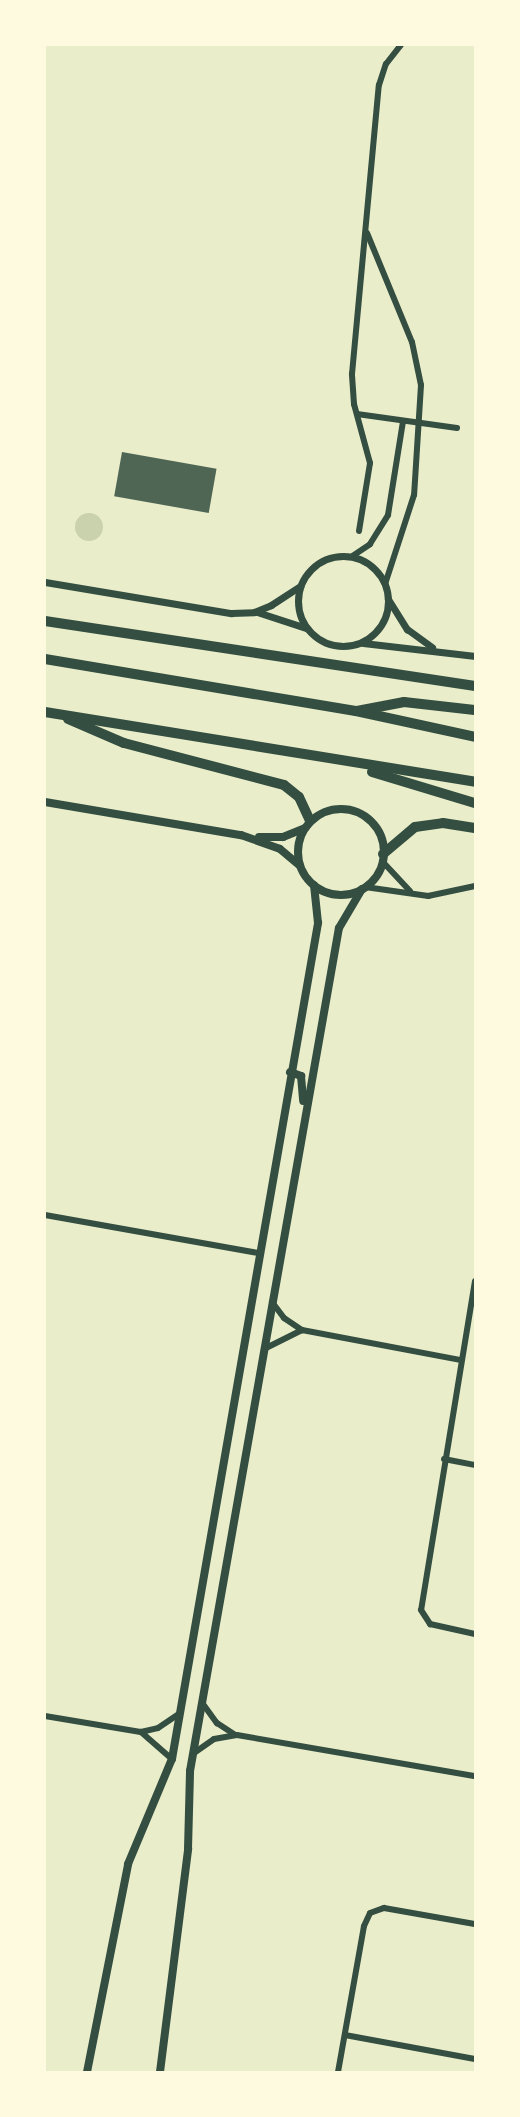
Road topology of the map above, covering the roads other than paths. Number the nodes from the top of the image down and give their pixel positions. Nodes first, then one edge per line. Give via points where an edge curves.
1 (401, 45) edge
2 (366, 230) junction
3 (357, 414) junction
4 (403, 420) junction
5 (420, 423) junction
6 (457, 428) dead end
7 (359, 531) dead end
8 (351, 556) junction
9 (45, 582) edge
10 (385, 584) junction
11 (300, 586) junction
12 (388, 598) junction
13 (254, 612) junction
14 (45, 621) edge
15 (307, 629) junction
16 (357, 644) junction
17 (437, 650) junction
18 (475, 656) edge
19 (45, 659) edge
20 (475, 686) edge
21 (475, 710) edge
22 (356, 711) junction
23 (45, 712) edge
24 (60, 715) junction
25 (475, 737) edge
26 (346, 763) junction
27 (475, 782) edge
28 (45, 802) edge
29 (475, 803) edge
30 (307, 825) junction
31 (475, 828) edge
32 (241, 835) junction
33 (383, 858) junction
34 (301, 867) junction
35 (314, 885) junction
36 (475, 886) edge
37 (364, 888) junction
38 (410, 892) junction
39 (290, 1071) junction
40 (304, 1117) junction
41 (45, 1215) edge
42 (259, 1252) junction
43 (475, 1281) edge
44 (272, 1301) junction
45 (302, 1330) junction
46 (263, 1350) junction
47 (461, 1360) junction
48 (444, 1459) junction
49 (475, 1465) edge
50 (475, 1634) edge
51 (203, 1704) junction
52 (180, 1713) junction
53 (45, 1716) edge
54 (141, 1732) junction
55 (237, 1735) junction
56 (194, 1753) junction
57 (172, 1758) junction
58 (475, 1776) edge
59 (475, 1924) edge
60 (345, 2035) junction
61 (475, 2059) edge
62 (87, 2072) edge
63 (160, 2072) edge
64 (338, 2072) edge

1 - 2 street via 386,64 379,85
2 - 3 street via 352,384
2 - 5 street via 417,356 422,385
3 - 4 street
3 - 7 street via 370,463
4 - 5 street
4 - 8 street via 396,474 383,526 370,543
5 - 6 street
5 - 10 street via 410,513
8 - 10 street via 371,567
8 - 11 street via 320,562
9 - 13 street via 231,613
10 - 12 street
11 - 13 street
11 - 15 street via 297,601
12 - 16 street via 380,627
12 - 17 street via 407,629
13 - 15 street
14 - 20 highway
15 - 16 street via 330,645
16 - 17 street via 379,642
17 - 18 street
19 - 22 highway
21 - 22 highway via 404,702
22 - 25 highway
23 - 24 highway
24 - 26 highway
24 - 30 highway via 124,743 284,785 299,797
26 - 27 highway
26 - 29 highway
28 - 32 main road
30 - 32 main road via 278,838
30 - 33 main road via 333,809 358,812 377,829
30 - 34 main road via 298,847
31 - 33 highway via 443,823 415,827 392,843
32 - 34 main road via 280,849
33 - 37 main road
33 - 38 street
34 - 35 main road
35 - 37 main road via 343,895
35 - 39 main road via 318,923
36 - 38 street via 436,896
37 - 38 street
37 - 40 main road via 339,928
39 - 40 main road via 301,1076
39 - 42 main road
40 - 44 main road
41 - 42 street
42 - 52 main road
43 - 47 street
44 - 45 street via 284,1318
44 - 46 main road
45 - 46 street
45 - 47 street
46 - 51 main road
47 - 48 street
48 - 49 street
48 - 50 street via 421,1610 430,1624
51 - 55 street via 217,1723
51 - 56 main road
52 - 54 street via 158,1728
52 - 57 main road
53 - 54 street
54 - 57 street
55 - 56 street via 214,1740
55 - 58 street
56 - 63 main road via 188,1790 188,1849
57 - 62 main road via 129,1864
59 - 60 street via 384,1908 370,1913 363,1926
60 - 61 street
60 - 64 street

